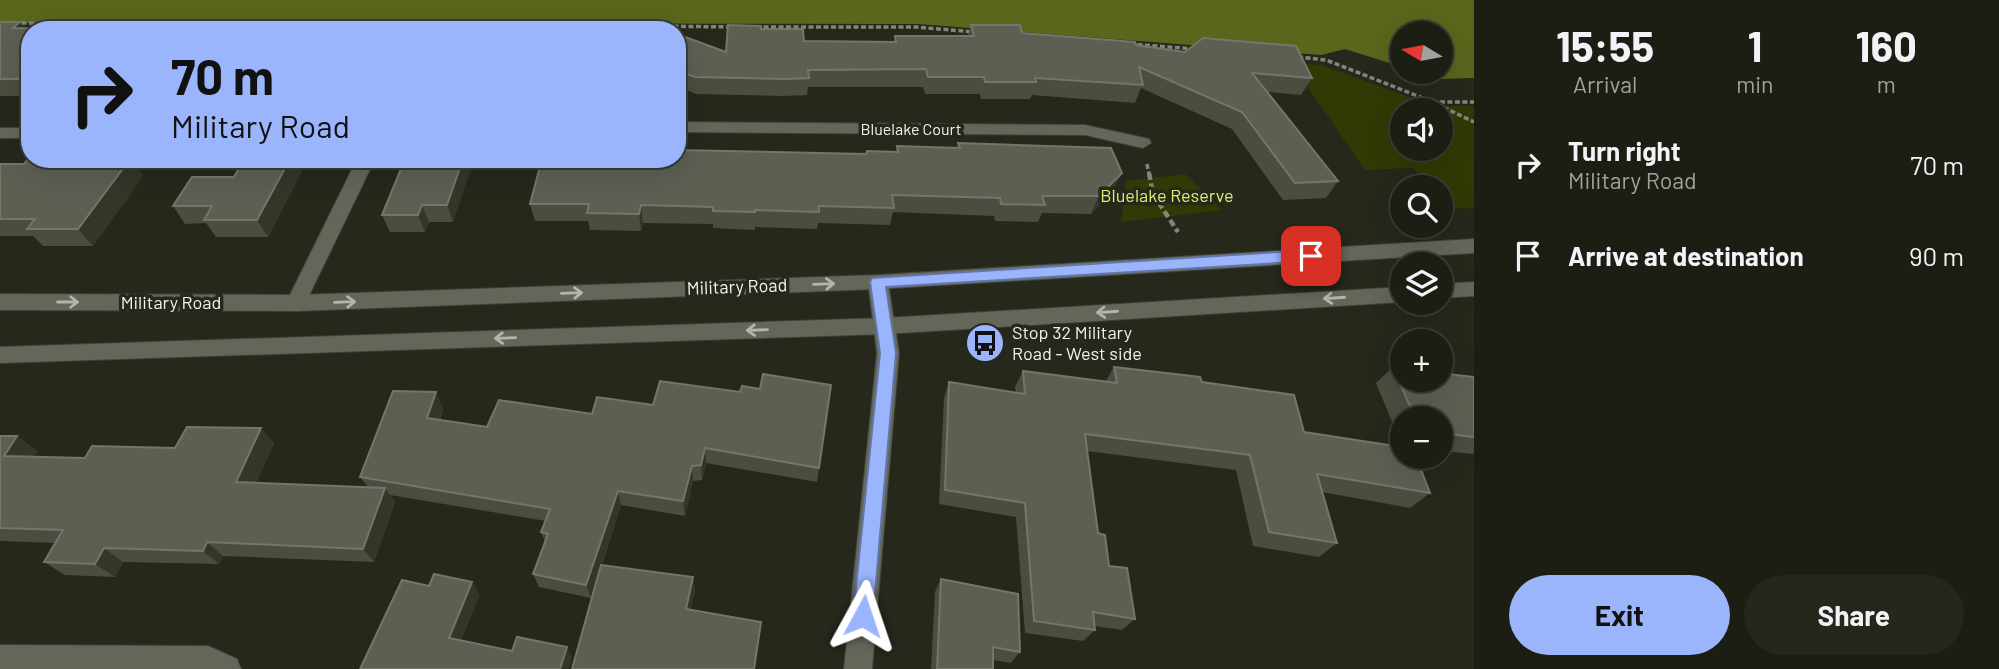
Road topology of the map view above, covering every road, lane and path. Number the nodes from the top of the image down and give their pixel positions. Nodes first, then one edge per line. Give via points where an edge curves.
1 (14, 23) edge
2 (21, 23) edge
3 (686, 26) edge
4 (736, 27) edge
5 (750, 27) edge
6 (983, 33) edge
7 (1119, 43) edge
8 (1201, 50) edge
9 (1296, 57) edge
10 (1421, 98) edge
11 (1453, 102) edge
12 (1474, 102) edge
13 (1453, 112) edge
14 (1474, 122) edge
15 (686, 127) edge
16 (0, 133) edge
17 (21, 133) edge
18 (1143, 144) joint
19 (362, 168) edge
20 (1178, 232) dead end
21 (1474, 246) edge
22 (878, 282) junction
23 (1474, 289) edge
24 (1453, 291) edge
25 (1390, 295) edge
26 (0, 302) edge
27 (296, 303) junction
28 (885, 326) junction
29 (0, 355) edge
30 (0, 659) edge
31 (227, 669) edge
32 (858, 669) edge

1 - 2 path
3 - 4 path
5 - 6 path via 915,27
7 - 8 path
9 - 10 path via 1326,60
11 - 12 path
13 - 14 path
15 - 18 main road, Bluelake Court via 1085,130
16 - 17 main road
18 - 20 path via 1153,194
19 - 27 main road
21 - 22 main road, Military Road
27 -> 22 main road, Military Road
22 - 28 main road
23 - 24 main road
25 -> 28 main road
26 -> 27 main road, Military Road
28 -> 29 main road
28 - 32 main road via 888,353
30 - 31 main road via 208,660

